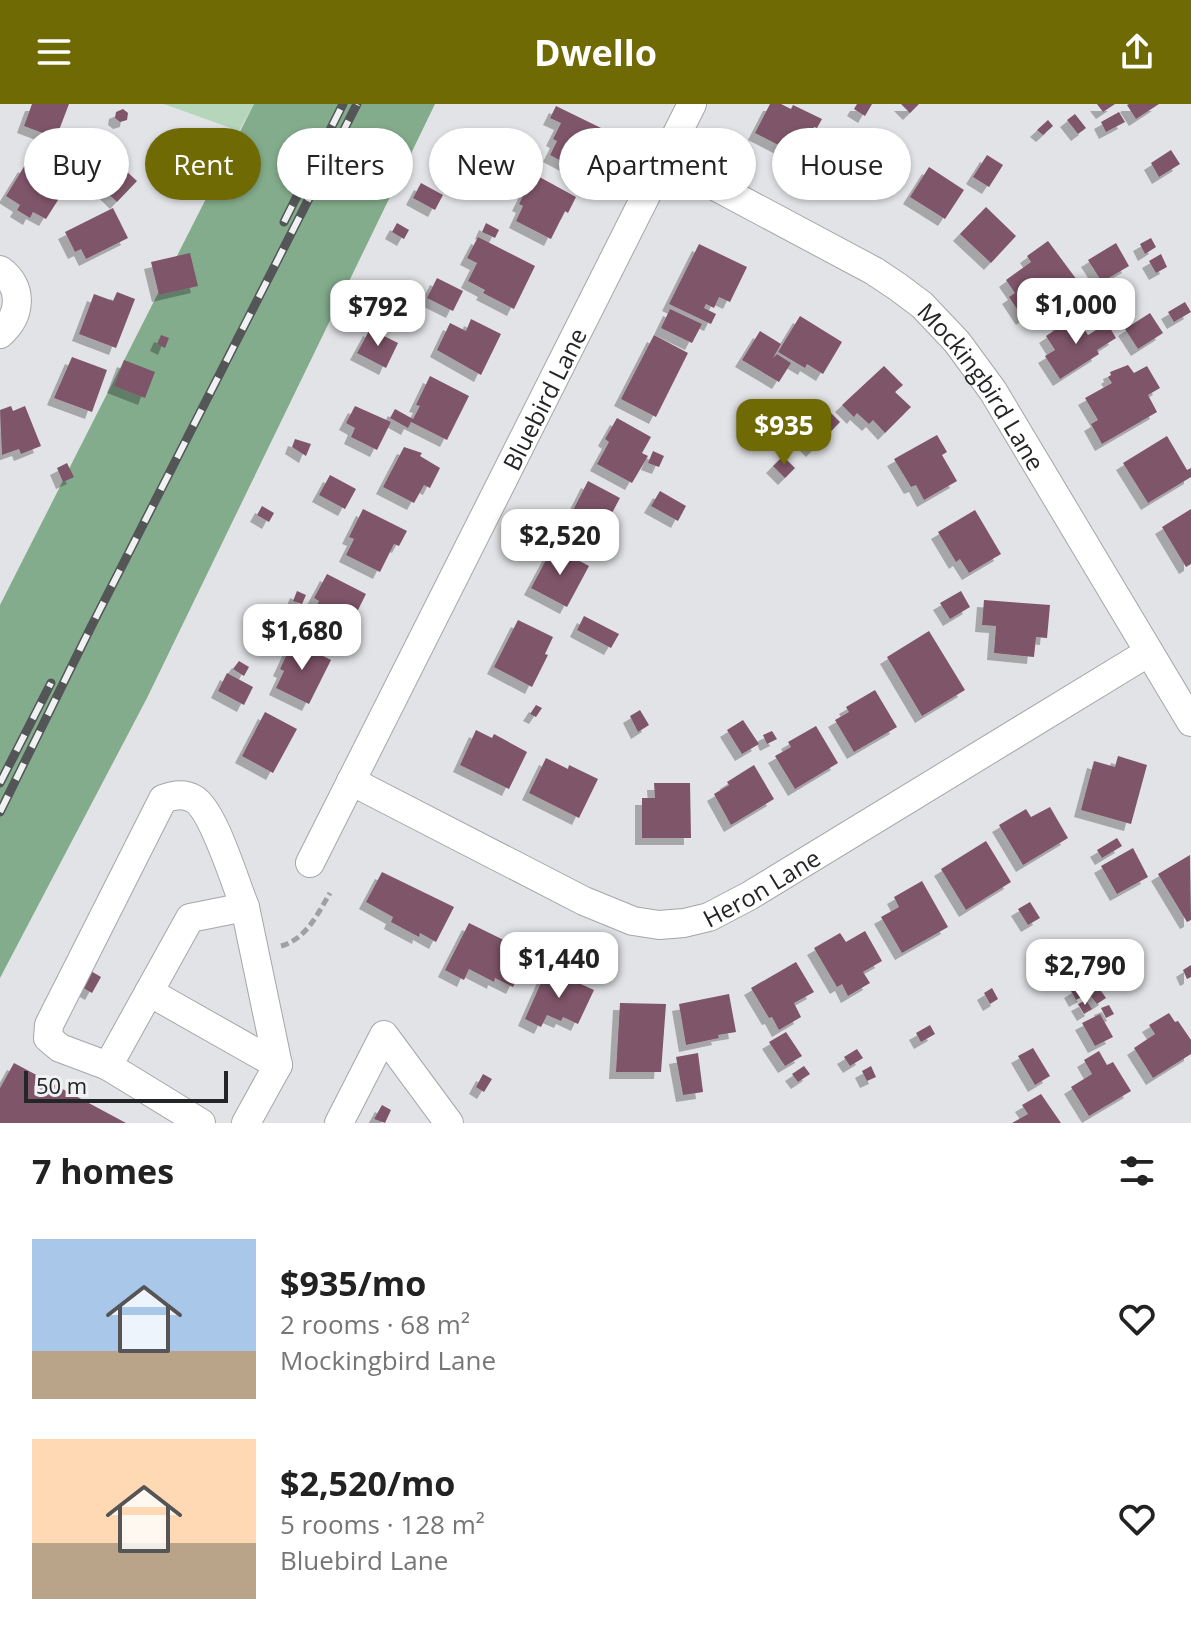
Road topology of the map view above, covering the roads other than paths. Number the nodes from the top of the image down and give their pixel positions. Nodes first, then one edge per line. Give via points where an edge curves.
1 (692, 104) edge
2 (681, 128) edge
3 (646, 200) edge
4 (741, 200) edge
5 (0, 270) edge
6 (0, 334) edge
7 (1149, 652) junction
8 (1191, 722) edge
9 (351, 781) junction
10 (310, 863) dead end
11 (245, 907) junction
12 (149, 992) junction
13 (278, 1065) junction
14 (108, 1066) junction
15 (201, 1123) edge
16 (246, 1123) edge
17 (339, 1123) edge
18 (449, 1123) edge

1 - 2 street, Bluebird Lane
3 - 9 street, Bluebird Lane
4 - 7 street, Mockingbird Lane via 874,271 922,305 957,342 993,391
5 - 6 street via 15,286 18,299 16,313
7 - 8 street, Mockingbird Lane
7 - 9 street, Heron Lane via 749,896 709,917 684,923 659,925 611,914
9 - 10 street, Bluebird Lane
11 - 12 street via 190,918
11 - 13 street
11 - 14 street via 213,823 195,799 177,794 163,799 49,1025 48,1038 60,1048
12 - 13 street
12 - 14 street
13 - 16 street
14 - 15 street
17 - 18 street via 384,1035

